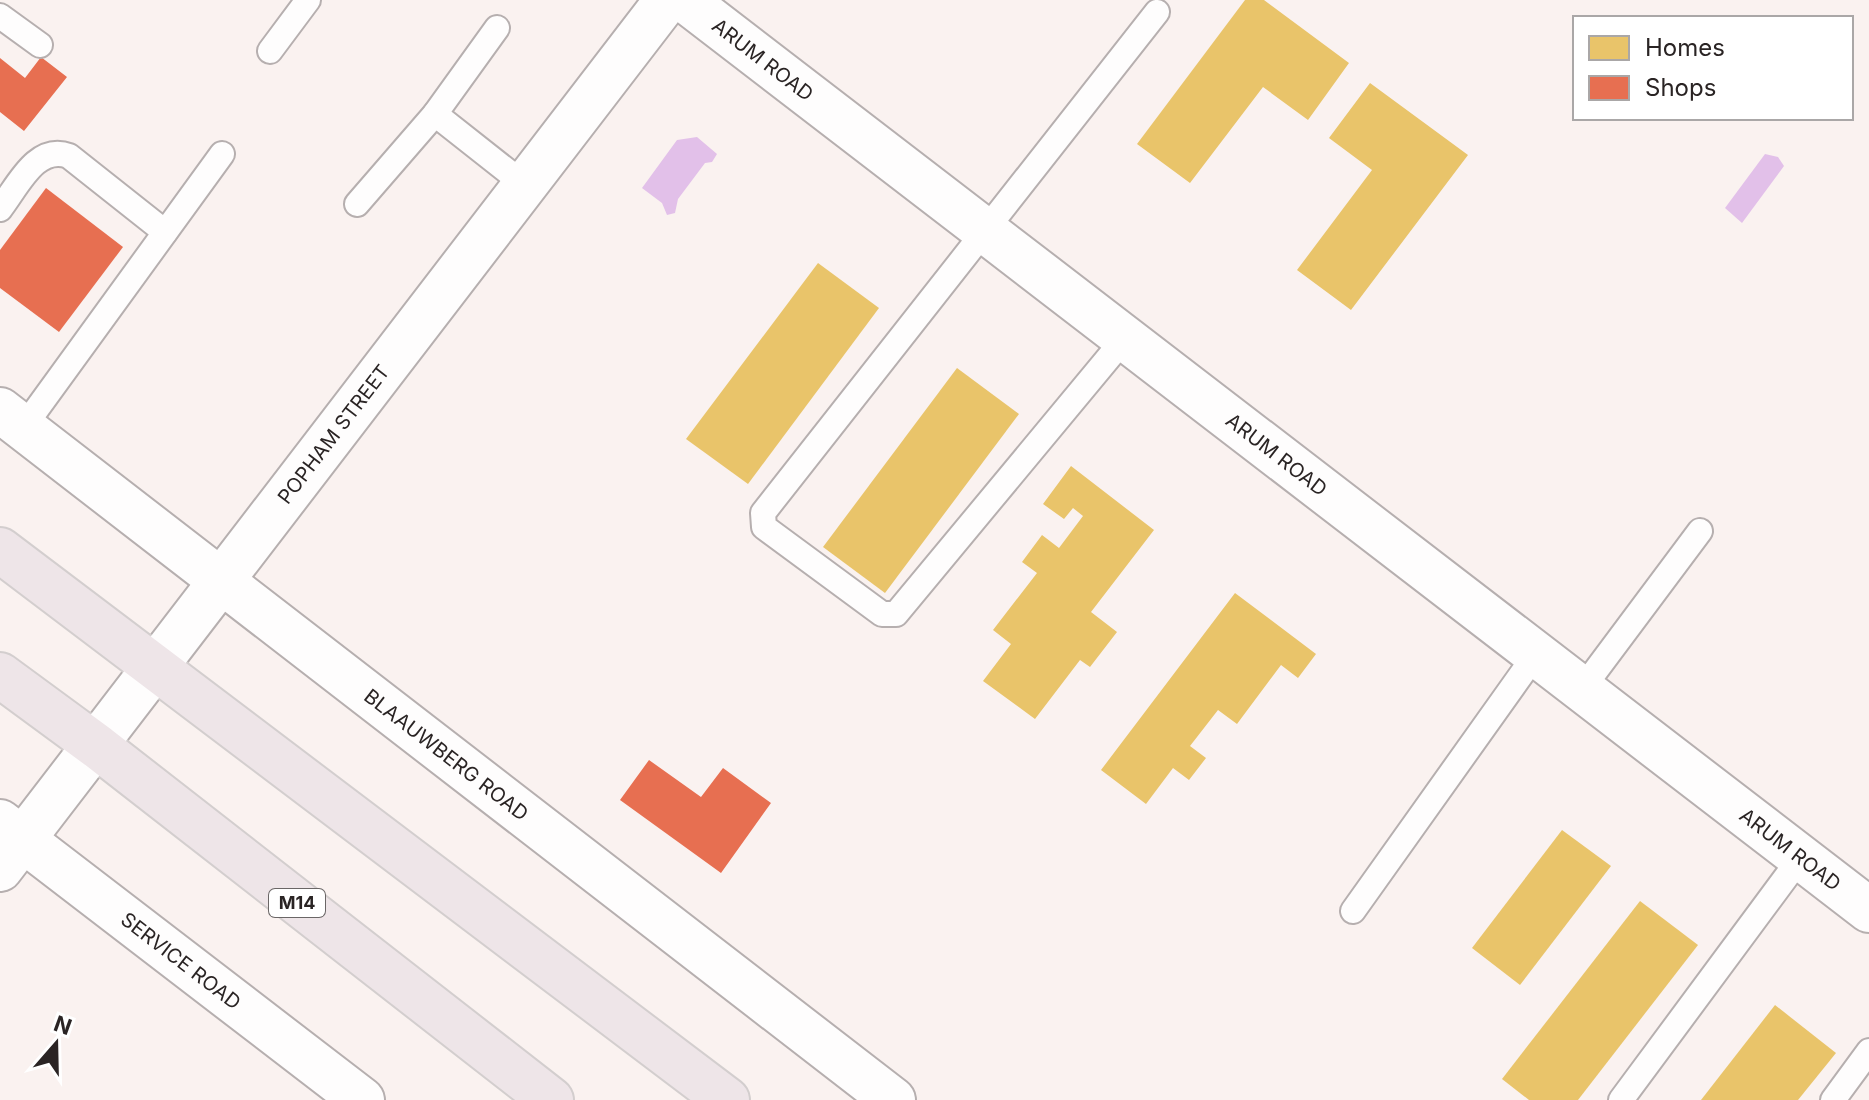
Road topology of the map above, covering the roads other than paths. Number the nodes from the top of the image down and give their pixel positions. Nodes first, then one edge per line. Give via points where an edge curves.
1 (308, 0) edge
2 (667, 0) edge
3 (685, 0) edge
4 (1157, 12) dead end
5 (0, 16) edge
6 (497, 28) dead end
7 (40, 45) dead end
8 (270, 51) dead end
9 (435, 114) junction
10 (222, 154) dead end
11 (525, 185) junction
12 (357, 204) dead end
13 (0, 209) edge
14 (985, 230) junction
15 (165, 232) junction
16 (1125, 338) junction
17 (11, 419) edge
18 (1700, 531) dead end
19 (0, 550) edge
20 (222, 581) junction
21 (1536, 654) junction
22 (157, 666) junction
23 (0, 675) edge
24 (1582, 689) junction
25 (98, 747) junction
26 (8, 844) edge
27 (1801, 857) junction
28 (1869, 910) edge
29 (1353, 911) dead end
30 (1869, 1051) edge
31 (354, 1098) edge
32 (551, 1100) edge
33 (727, 1100) edge
34 (893, 1100) edge
35 (1621, 1100) edge
36 (1833, 1100) edge

1 - 8 lane
2 - 11 street, POPHAM STREET
3 - 14 street, ARUM ROAD
4 - 14 lane
5 - 7 lane
6 - 9 lane
9 - 11 lane
9 - 12 lane
10 - 15 lane
11 - 20 street, POPHAM STREET
13 - 15 lane via 39,158 59,153
14 - 16 street, ARUM ROAD
14 - 16 lane via 763,513 764,527 882,614 896,614
15 - 17 lane
16 - 21 street, ARUM ROAD
17 - 20 street, BLAAUWBERG ROAD
18 - 24 lane
19 - 22 main road
20 - 22 street, POPHAM STREET
20 - 34 street, BLAAUWBERG ROAD
21 - 24 street, ARUM ROAD
21 - 29 lane
22 - 25 street, POPHAM STREET
22 - 33 main road
23 - 25 main road, M14
24 - 27 street, ARUM ROAD
25 - 26 street, POPHAM STREET
25 - 32 main road, M14
26 - 31 street, SERVICE ROAD
27 - 28 street, ARUM ROAD
27 - 35 lane
30 - 36 lane

